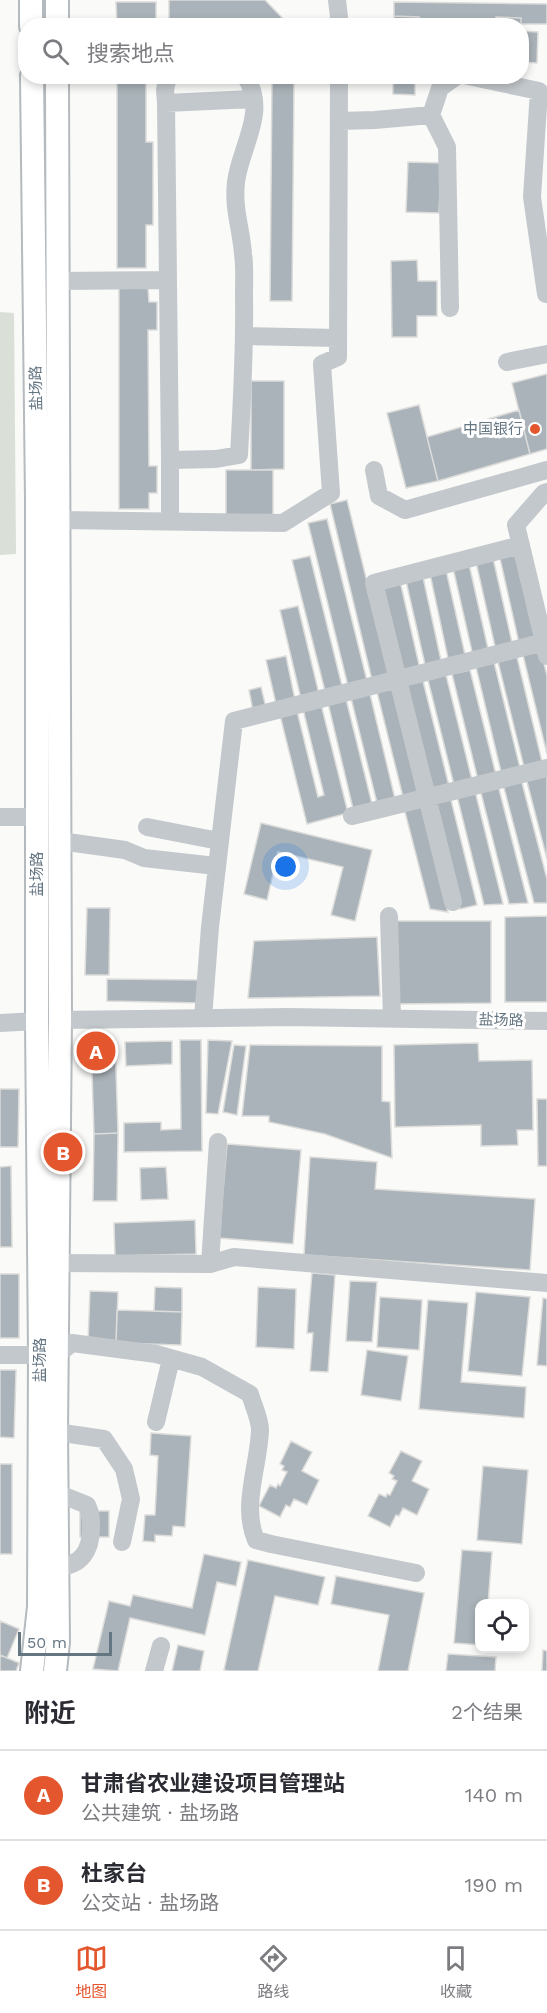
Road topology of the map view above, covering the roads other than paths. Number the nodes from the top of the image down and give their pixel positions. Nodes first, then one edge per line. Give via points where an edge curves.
1 (31, 0) edge
2 (57, 0) edge
3 (338, 0) edge
4 (31, 18) edge
5 (57, 18) edge
6 (339, 18) edge
7 (32, 84) edge
8 (57, 84) edge
9 (166, 84) edge
10 (250, 84) edge
11 (339, 84) edge
12 (446, 84) edge
13 (506, 84) edge
14 (253, 99) junction
15 (166, 103) junction
16 (431, 115) junction
17 (339, 121) junction
18 (168, 280) junction
19 (58, 281) junction
20 (546, 294) edge
21 (450, 308) dead end
22 (245, 336) junction
23 (338, 338) junction
24 (547, 354) edge
25 (507, 362) dead end
26 (170, 460) junction
27 (374, 470) dead end
28 (547, 470) edge
29 (547, 492) edge
30 (58, 520) junction
31 (170, 522) junction
32 (521, 544) junction
33 (545, 649) edge
34 (398, 679) junction
35 (547, 768) edge
36 (427, 797) junction
37 (352, 816) dead end
38 (0, 817) edge
39 (37, 817) junction
40 (147, 827) dead end
41 (60, 841) junction
42 (219, 842) junction
43 (216, 866) junction
44 (453, 902) dead end
45 (389, 916) dead end
46 (203, 1018) junction
47 (392, 1019) junction
48 (60, 1020) junction
49 (37, 1021) junction
50 (547, 1021) edge
51 (0, 1023) edge
52 (218, 1142) dead end
53 (58, 1263) junction
54 (210, 1263) junction
55 (547, 1283) edge
56 (0, 1355) edge
57 (49, 1355) junction
58 (171, 1359) junction
59 (156, 1422) dead end
60 (56, 1432) junction
61 (57, 1493) junction
62 (122, 1542) dead end
63 (57, 1567) junction
64 (416, 1573) dead end
65 (161, 1646) dead end
66 (32, 1671) edge
67 (55, 1671) edge
68 (154, 1671) edge

1 - 4 main road
2 - 5 main road
3 - 6 street
7 - 39 main road, 盐场路
8 - 19 main road, 盐场路
9 - 15 street
10 - 14 street
11 - 17 street
12 - 16 street via 440,88
13 - 20 street via 540,91 532,197
14 - 15 street
14 - 22 street via 255,122 236,179 234,205 243,253
15 - 18 street
16 - 17 street
16 - 21 street via 447,147
17 - 23 street
18 - 19 street
18 - 26 street
19 - 30 main road, 盐场路
22 - 23 street
22 - 26 street via 239,455
23 - 31 street via 338,357 321,364 331,493 283,523
24 - 25 street
26 - 31 street
27 - 28 street via 379,496 405,510
29 - 32 street via 516,525
30 - 31 street
30 - 41 main road, 盐场路
32 - 33 street
32 - 34 street via 374,583
33 - 34 street
34 - 36 street
34 - 42 street via 234,721
35 - 36 street
36 - 37 street
36 - 44 street
38 - 39 street
39 - 49 main road, 盐场路
40 - 42 street
41 - 43 street via 125,850 144,858
41 - 48 main road, 盐场路
42 - 43 street
43 - 46 street
45 - 47 street
46 - 47 street, 盐场路
46 - 48 street, 盐场路
47 - 50 street, 盐场路
48 - 53 main road, 盐场路
49 - 51 street
49 - 57 main road, 盐场路
52 - 54 street
53 - 54 street
53 - 57 main road, 盐场路
54 - 55 street via 234,1257
56 - 57 street
57 - 58 street via 72,1343
57 - 60 main road, 盐场路
57 - 66 main road, 盐场路 via 39,1607
58 - 59 street
58 - 64 street via 202,1367 250,1394 260,1428 251,1507 251,1528 256,1540
60 - 61 main road, 盐场路
60 - 62 street via 104,1439 124,1469 131,1499
61 - 63 main road, 盐场路
61 - 63 street via 87,1505 91,1511 91,1537 88,1549 76,1563
63 - 67 main road, 盐场路
65 - 68 street

